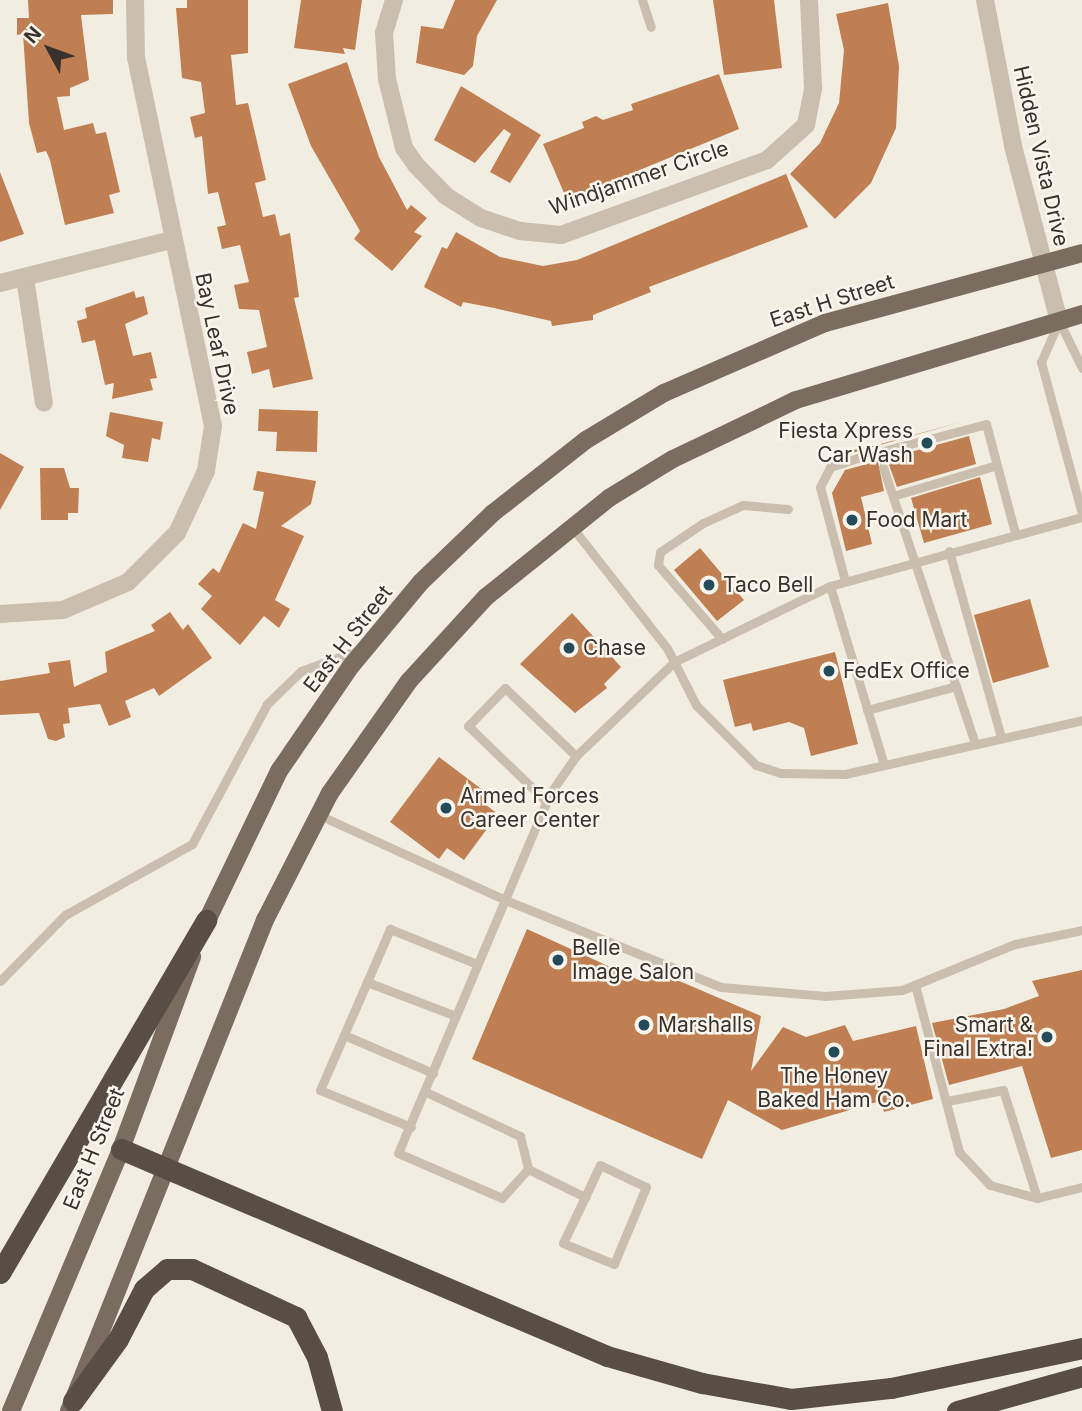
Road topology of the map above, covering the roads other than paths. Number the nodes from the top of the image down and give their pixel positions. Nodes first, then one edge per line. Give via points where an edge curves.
1 (135, 0) edge
2 (394, 0) edge
3 (642, 0) edge
4 (809, 0) edge
5 (985, 0) edge
6 (651, 27) dead end
7 (171, 240) junction
8 (1082, 253) edge
9 (1042, 263) junction
10 (25, 278) junction
11 (0, 284) edge
12 (1082, 314) edge
13 (1059, 321) junction
14 (1082, 368) edge
15 (44, 403) dead end
16 (997, 465) junction
17 (883, 467) dead end
18 (895, 495) junction
19 (788, 509) dead end
20 (1082, 516) edge
21 (571, 526) junction
22 (1015, 533) junction
23 (949, 551) junction
24 (915, 561) junction
25 (845, 581) junction
26 (830, 586) junction
27 (0, 614) edge
28 (722, 639) junction
29 (369, 645) junction
30 (674, 662) junction
31 (956, 686) junction
32 (867, 710) junction
33 (1082, 720) edge
34 (1001, 737) junction
35 (975, 743) junction
36 (576, 756) junction
37 (884, 765) junction
38 (546, 801) junction
39 (319, 815) junction
40 (503, 899) junction
41 (206, 919) junction
42 (1082, 930) edge
43 (477, 964) junction
44 (0, 981) edge
45 (367, 982) junction
46 (915, 985) junction
47 (456, 1016) junction
48 (344, 1035) junction
49 (433, 1073) junction
50 (426, 1092) junction
51 (947, 1101) junction
52 (411, 1127) junction
53 (121, 1149) junction
54 (164, 1163) junction
55 (528, 1170) junction
56 (1082, 1186) edge
57 (585, 1197) junction
58 (1037, 1198) junction
59 (0, 1273) edge
60 (1082, 1348) edge
61 (1082, 1376) edge
62 (71, 1406) edge
63 (11, 1411) edge
64 (332, 1411) edge
65 (957, 1411) edge

1 - 7 street, Bay Leaf Drive via 136,58
2 - 4 street, Windjammer Circle via 384,33 387,79 404,148 416,165 446,195 481,218 520,231 561,235 767,160 806,125 813,88
3 - 6 lane
5 - 9 street, Hidden Vista Drive
7 - 10 street
7 - 27 street, Bay Leaf Drive via 213,426 206,471 189,513 147,567 107,594 63,610
8 - 9 main road, East H Street
9 - 13 street, Hidden Vista Drive
9 - 29 main road, East H Street via 825,323 664,393 586,440 493,513 421,582
10 - 11 street
10 - 15 street
12 - 13 main road
13 - 14 lane
13 - 20 lane via 1041,362
13 - 21 main road via 796,400 673,459
16 - 18 lane
16 - 22 lane
16 - 25 lane via 986,424 830,467 820,487
17 - 18 lane
18 - 24 lane
19 - 28 lane via 743,505 703,523 660,552 658,565
20 - 22 lane
21 - 30 lane
21 - 39 main road via 486,597 409,681
22 - 23 lane
23 - 24 lane
23 - 34 lane
24 - 25 lane
24 - 31 lane
25 - 26 lane
26 - 28 lane
26 - 32 lane
28 - 30 lane
29 - 41 main road, East H Street via 279,771
29 - 44 lane via 301,671 267,704 192,844 65,915
30 - 36 lane
30 - 37 lane via 695,705 756,765 811,775
31 - 32 lane
31 - 35 lane
32 - 37 lane
33 - 34 lane
34 - 35 lane
35 - 37 lane
36 - 38 lane
36 - 38 lane via 505,688 467,726
38 - 40 lane
39 - 40 lane
39 - 54 main road via 265,920
40 - 43 lane
40 - 46 lane via 721,987 825,996
41 - 53 main road, East H Street
41 - 59 highway
42 - 46 lane via 1015,944
43 - 45 lane via 390,929
43 - 47 lane
45 - 47 lane
45 - 48 lane
46 - 51 lane
47 - 49 lane
48 - 49 lane
48 - 52 lane via 320,1090
49 - 50 lane
50 - 52 lane
50 - 55 lane via 520,1136
51 - 58 lane via 959,1152 990,1185
51 - 58 lane via 1003,1090
52 - 55 lane via 398,1153 502,1198
53 - 54 highway
53 - 63 main road, East H Street
54 - 60 highway via 353,1251 607,1356 702,1383 791,1399 891,1388
54 - 62 main road
55 - 57 lane
56 - 58 lane
57 - 57 lane via 600,1165 646,1187 614,1264 564,1243
61 - 65 highway
62 - 64 highway via 118,1339 144,1289 167,1269 192,1269 296,1317 317,1357

